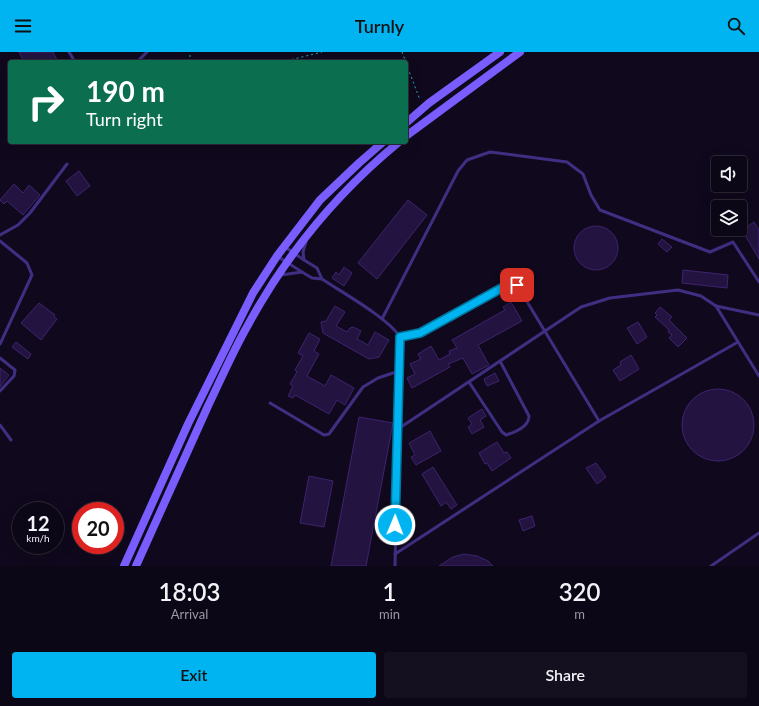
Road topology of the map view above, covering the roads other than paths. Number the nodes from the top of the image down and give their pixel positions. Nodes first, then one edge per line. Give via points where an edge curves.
1 (147, 52) edge
2 (500, 52) edge
3 (520, 52) edge
4 (139, 60) edge
5 (408, 121) edge
6 (408, 135) edge
7 (381, 144) edge
8 (397, 144) edge
9 (67, 164) dead end
10 (310, 233) junction
11 (0, 235) edge
12 (0, 241) edge
13 (285, 247) junction
14 (294, 253) junction
15 (277, 256) junction
16 (304, 260) junction
17 (288, 262) junction
18 (302, 272) junction
19 (279, 275) junction
20 (322, 279) junction
21 (759, 282) edge
22 (716, 306) junction
23 (759, 314) edge
24 (382, 319) junction
25 (545, 331) junction
26 (400, 337) junction
27 (738, 342) junction
28 (0, 344) edge
29 (0, 358) edge
30 (500, 361) junction
31 (399, 371) junction
32 (759, 376) edge
33 (469, 382) junction
34 (0, 391) edge
35 (270, 403) dead end
36 (599, 421) junction
37 (188, 424) junction
38 (0, 425) edge
39 (198, 429) junction
40 (398, 429) junction
41 (11, 440) dead end
42 (759, 533) edge
43 (395, 554) junction
44 (124, 566) edge
45 (136, 566) edge
46 (395, 566) edge
47 (711, 566) edge

1 - 4 lane
2 - 5 main road
3 - 6 main road
7 - 13 main road via 320,200
8 - 10 main road via 352,185
9 - 11 lane via 30,213 18,225
10 - 14 main road
10 - 16 lane via 303,252
12 - 28 lane via 27,263 32,275
13 - 14 lane
13 - 15 main road
14 - 16 lane
14 - 17 main road
15 - 17 lane
15 - 37 main road via 253,293
16 - 20 lane via 317,268
17 - 18 lane
17 - 19 main road
18 - 19 lane
18 - 20 lane via 312,278
19 - 39 main road via 248,325
20 - 24 lane
21 - 24 lane via 734,242 710,252 600,210 591,195 584,174 568,162 490,152 467,160 458,171
22 - 23 lane
22 - 25 lane via 700,296 678,290 610,298 581,307
22 - 27 lane
24 - 26 lane
25 - 26 lane via 517,285 509,284 420,333
25 - 30 lane
25 - 36 lane
26 - 31 lane
27 - 32 lane
27 - 36 lane
29 - 34 lane via 15,370 14,376
30 - 33 lane
30 - 33 lane via 529,416 526,426 506,434 502,432
31 - 35 lane via 378,378 363,387 329,434 324,435
31 - 40 lane
33 - 40 lane
36 - 43 lane
37 - 39 main road
37 - 44 main road
38 - 41 lane
39 - 45 main road
40 - 43 lane
42 - 47 lane
43 - 46 lane

